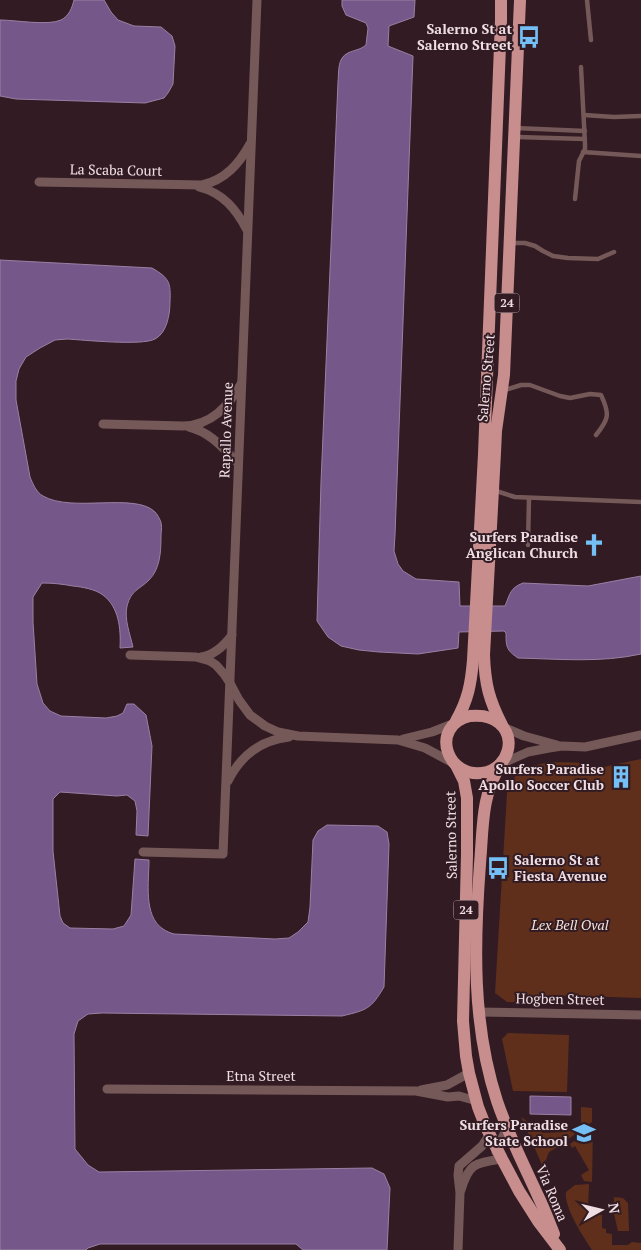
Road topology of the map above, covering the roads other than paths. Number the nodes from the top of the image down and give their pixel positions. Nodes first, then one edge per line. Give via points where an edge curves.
1 (501, 0) edge
2 (512, 0) edge
3 (520, 0) edge
4 (587, 0) edge
5 (257, 2) edge
6 (591, 40) dead end
7 (581, 68) dead end
8 (584, 115) junction
9 (641, 116) edge
10 (585, 132) junction
11 (514, 133) junction
12 (585, 139) junction
13 (251, 142) junction
14 (583, 152) junction
15 (641, 156) edge
16 (39, 182) dead end
17 (193, 186) junction
18 (575, 199) dead end
19 (248, 233) junction
20 (509, 243) junction
21 (614, 252) dead end
22 (242, 384) junction
23 (502, 391) junction
24 (103, 424) dead end
25 (184, 426) junction
26 (596, 435) dead end
27 (238, 463) junction
28 (487, 490) junction
29 (529, 498) junction
30 (641, 502) edge
31 (528, 546) dead end
32 (480, 632) junction
33 (232, 634) junction
34 (130, 655) dead end
35 (196, 657) junction
36 (230, 683) junction
37 (456, 722) junction
38 (502, 726) junction
39 (641, 735) edge
40 (305, 736) junction
41 (398, 740) junction
42 (562, 746) junction
43 (455, 764) junction
44 (502, 764) junction
45 (227, 784) junction
46 (143, 852) dead end
47 (478, 1012) junction
48 (641, 1015) edge
49 (482, 1036) joint
50 (466, 1056) joint
51 (469, 1073) junction
52 (107, 1089) dead end
53 (416, 1091) junction
54 (476, 1101) junction
55 (507, 1127) junction
56 (490, 1134) junction
57 (500, 1155) junction
58 (460, 1193) junction
59 (560, 1249) edge
60 (458, 1250) edge

1 - 28 main road, Salerno Street / 24
2 - 3 main road
3 - 11 main road, Salerno Street / 24
4 - 6 lane
5 - 13 street, Rapallo Avenue
7 - 8 lane
8 - 9 lane
8 - 10 lane
10 - 11 lane
10 - 12 lane
11 - 12 lane
11 - 20 main road, Salerno Street / 24
12 - 14 lane
13 - 17 street, La Scaba Court via 229,172 207,184
13 - 19 street, Rapallo Avenue
14 - 15 lane
14 - 18 lane
16 - 17 street, La Scaba Court
17 - 19 street, La Scaba Court via 207,189 226,200
19 - 22 street, Rapallo Avenue
20 - 21 lane via 525,243 553,256 568,258 598,258
20 - 23 main road, Salerno Street / 24
22 - 25 street via 218,414 198,424
22 - 27 street, Rapallo Avenue
23 - 26 lane via 530,385 570,398 601,395 607,413 606,423
23 - 28 main road, Salerno Street / 24
24 - 25 street
25 - 27 street via 210,435
27 - 33 street, Rapallo Avenue
28 - 29 lane
28 - 32 main road, Salerno Street / 24
29 - 30 lane
29 - 31 lane
32 - 37 main road, Salerno Street / 24 via 469,692
32 - 38 main road, Salerno Street / 24 via 487,690
33 - 35 street via 215,652
33 - 36 street, Rapallo Avenue
34 - 35 street
35 - 36 street via 216,665
36 - 40 street via 244,707 259,722 278,732
36 - 45 street, Rapallo Avenue
37 - 38 main road via 483,716
37 - 41 street
37 - 43 main road, 24 via 446,739 448,752
38 - 42 street via 524,736
38 - 44 main road, 24 via 509,744
39 - 42 street via 585,746
40 - 41 street
40 - 45 street via 280,738 256,748 238,764
41 - 43 street via 431,750
42 - 44 street via 528,752
43 - 44 main road via 469,772 481,773
43 - 50 main road, Salerno Street / 24 via 464,781 467,798 463,1021
44 - 47 main road, Salerno Street / 24 via 491,782 484,812 476,944
45 - 46 street, Rapallo Avenue via 223,854
47 - 48 street, Hogben Street
47 - 49 main road, Salerno Street / 24
49 - 55 main road, Via Roma / 24 via 496,1099
50 - 51 main road, Via Roma / 24
51 - 53 street, Etna Street via 447,1085
51 - 54 main road, Via Roma / 24
52 - 53 street, Etna Street
53 - 54 street, Etna Street
54 - 56 main road, Via Roma / 24
55 - 57 street
55 - 59 main road, Via Roma / 24
56 - 57 main road, Via Roma / 24
56 - 58 street via 482,1146 459,1166
57 - 58 street via 474,1166 465,1176
57 - 59 main road, Via Roma / 24 via 534,1215
58 - 60 street

